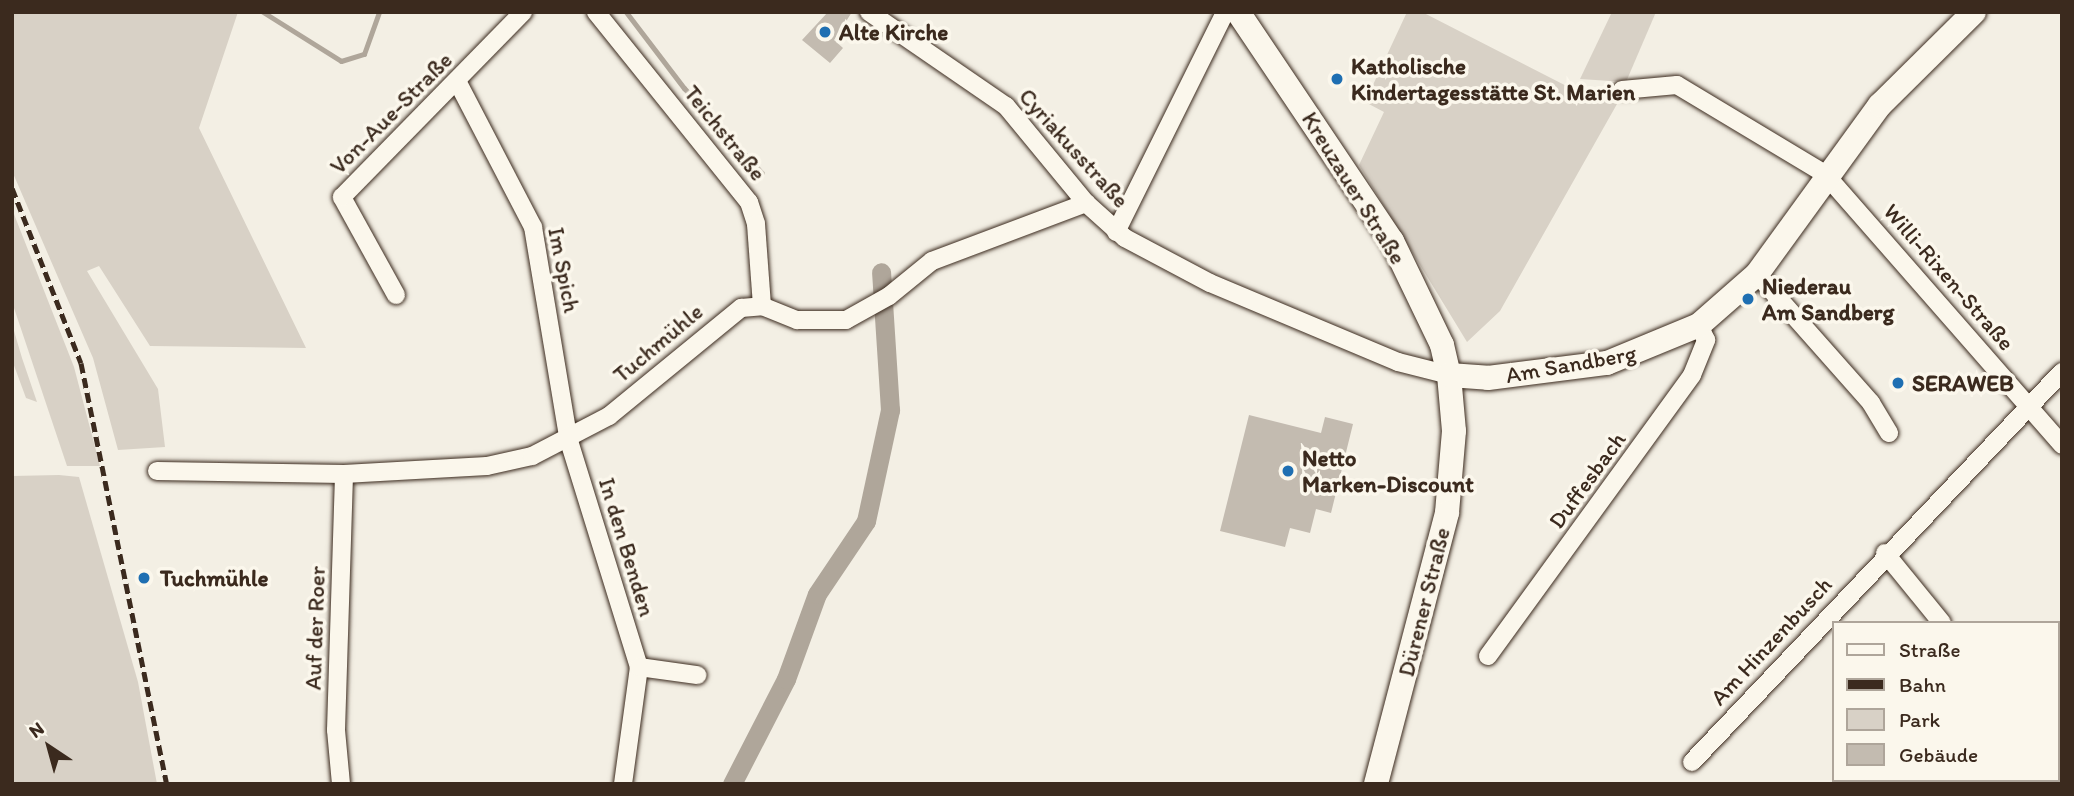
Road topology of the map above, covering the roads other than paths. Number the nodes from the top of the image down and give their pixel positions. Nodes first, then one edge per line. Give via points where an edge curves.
1 (523, 12) edge
2 (596, 12) edge
3 (869, 12) edge
4 (1225, 12) edge
5 (1238, 12) edge
6 (1974, 12) edge
7 (457, 82) junction
8 (1622, 90) dead end
9 (1825, 174) junction
10 (1086, 203) junction
11 (1116, 232) junction
12 (1757, 274) junction
13 (396, 295) dead end
14 (762, 306) junction
15 (1699, 325) junction
16 (2062, 372) edge
17 (1449, 374) junction
18 (2027, 403) junction
19 (1889, 433) dead end
20 (569, 441) junction
21 (2062, 445) edge
22 (157, 471) dead end
23 (344, 474) junction
24 (1885, 552) junction
25 (1940, 621) edge
26 (1488, 656) dead end
27 (639, 667) junction
28 (697, 675) dead end
29 (1692, 762) dead end
30 (341, 784) edge
31 (622, 784) edge
32 (1376, 784) edge

1 - 7 street, Von-Aue-Straße
2 - 14 street, Teichstraße via 749,202 757,224
3 - 10 street, Cyriakusstraße via 1006,106
4 - 11 street
5 - 17 main road, Kreuzauer Straße via 1392,241 1442,345
6 - 9 main road, Am Sandberg via 1895,89
7 - 13 street, Von-Aue-Straße via 342,197
7 - 20 street, Im Spich via 533,227
8 - 9 street via 1677,85
9 - 12 main road, Am Sandberg
9 - 18 street, Willi-Rixen-Straße
10 - 11 street, Cyriakusstraße
10 - 14 street via 932,261 873,307 846,320 818,322
11 - 17 street, Cyriakusstraße via 1209,283 1398,362
12 - 15 main road, Am Sandberg
12 - 19 street via 1871,403
14 - 20 street, Tuchmühle via 741,308 714,326 609,416
15 - 17 main road, Am Sandberg via 1607,363 1488,379
15 - 26 street, Duffesbach via 1706,340 1692,375
16 - 18 street, Am Hinzenbusch
17 - 32 main road, Dürener Straße via 1454,430 1447,513
18 - 21 street, Willi-Rixen-Straße
18 - 24 street, Am Hinzenbusch
20 - 23 street, Tuchmühle via 487,467
20 - 27 street, In den Benden
22 - 23 street, Tuchmühle
23 - 30 street, Auf der Roer via 336,730
24 - 25 street
24 - 29 street, Am Hinzenbusch
27 - 28 street
27 - 31 street, In den Benden

